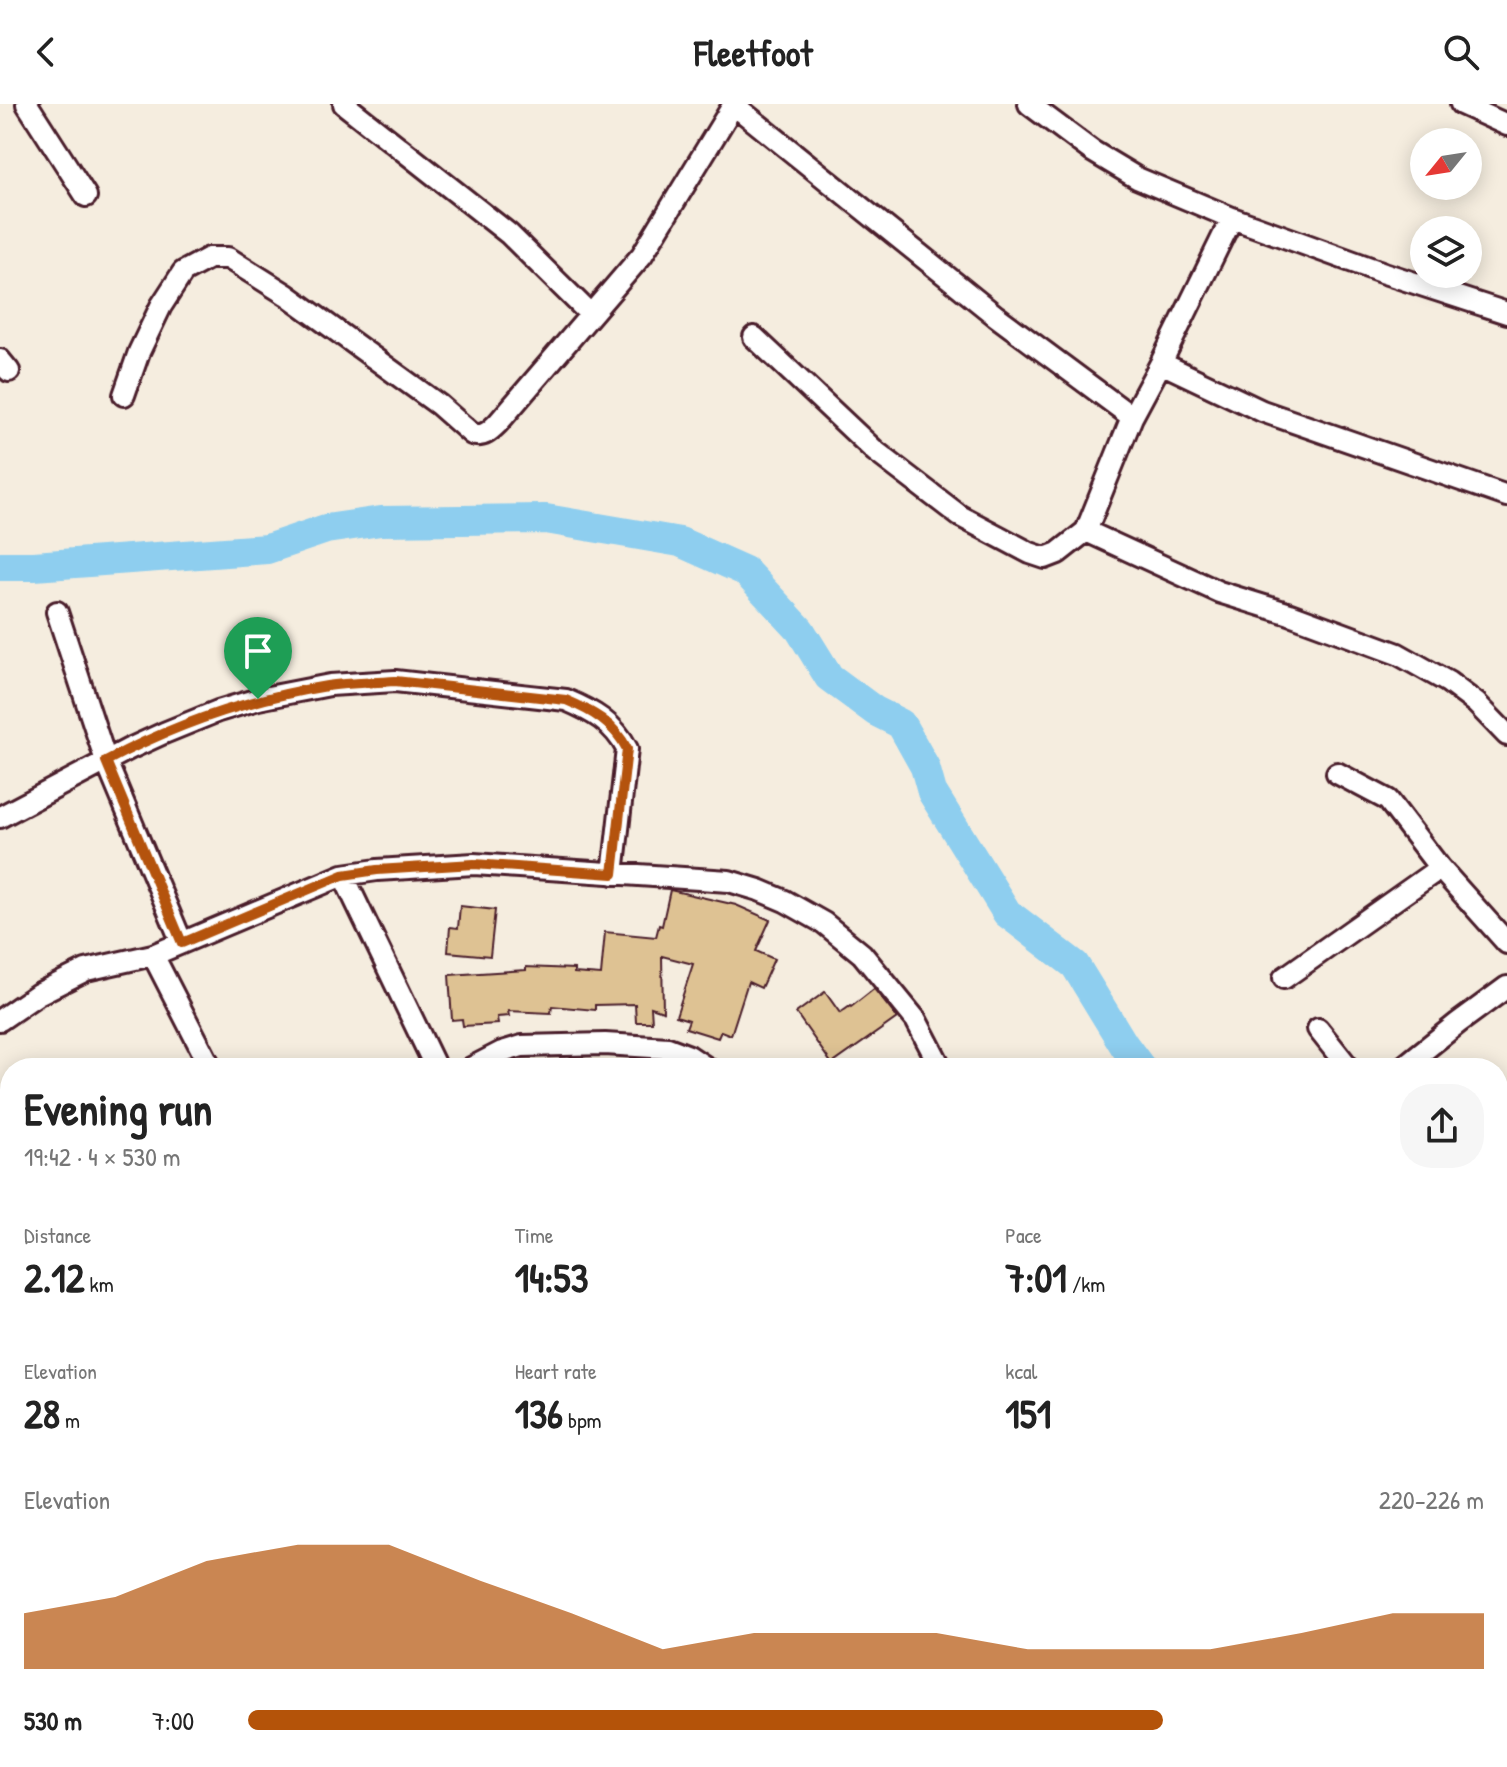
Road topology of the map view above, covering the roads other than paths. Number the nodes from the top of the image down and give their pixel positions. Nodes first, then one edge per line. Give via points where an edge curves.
1 (27, 104) edge
2 (344, 104) edge
3 (1029, 104) edge
4 (1461, 104) edge
5 (734, 105) edge
6 (1507, 125) edge
7 (86, 196) dead end
8 (1232, 218) junction
9 (1507, 313) edge
10 (590, 314) junction
11 (754, 337) dead end
12 (1161, 363) junction
13 (124, 395) dead end
14 (1132, 417) junction
15 (1507, 496) edge
16 (1086, 531) junction
17 (57, 612) dead end
18 (1507, 735) edge
19 (106, 761) junction
20 (1337, 773) dead end
21 (0, 817) edge
22 (1440, 868) junction
23 (613, 874) junction
24 (343, 875) junction
25 (182, 943) junction
26 (1507, 943) edge
27 (153, 955) junction
28 (1284, 978) dead end
29 (1507, 987) edge
30 (0, 1020) edge
31 (1318, 1029) dead end
32 (206, 1058) edge
33 (431, 1058) edge
34 (490, 1058) edge
35 (692, 1058) edge
36 (936, 1058) edge
37 (1341, 1058) edge
38 (1414, 1058) edge

1 - 7 street
2 - 10 street via 509,234
3 - 8 street via 1137,178
4 - 6 street
5 - 10 street via 642,255
5 - 14 street via 996,316
8 - 9 street
8 - 12 street
10 - 13 street via 498,423 477,436 287,295 228,258 209,258 183,272 161,306
11 - 16 street via 875,451 960,516 1045,558
12 - 14 street
12 - 15 street via 1262,411
14 - 16 street
16 - 18 street via 1219,592 1398,654 1448,682
17 - 19 street
19 - 21 street
19 - 23 street via 218,711 330,685 395,681 566,700 606,721 627,749
19 - 25 street
20 - 22 street via 1388,800
22 - 26 street
22 - 28 street
23 - 24 street via 474,864
23 - 36 street via 729,881 785,901 824,923 862,954 916,1020
24 - 25 street
24 - 33 street
25 - 27 street
27 - 30 street via 86,970
27 - 32 street
29 - 38 street
31 - 37 street
34 - 35 street via 522,1046 605,1044 668,1048

